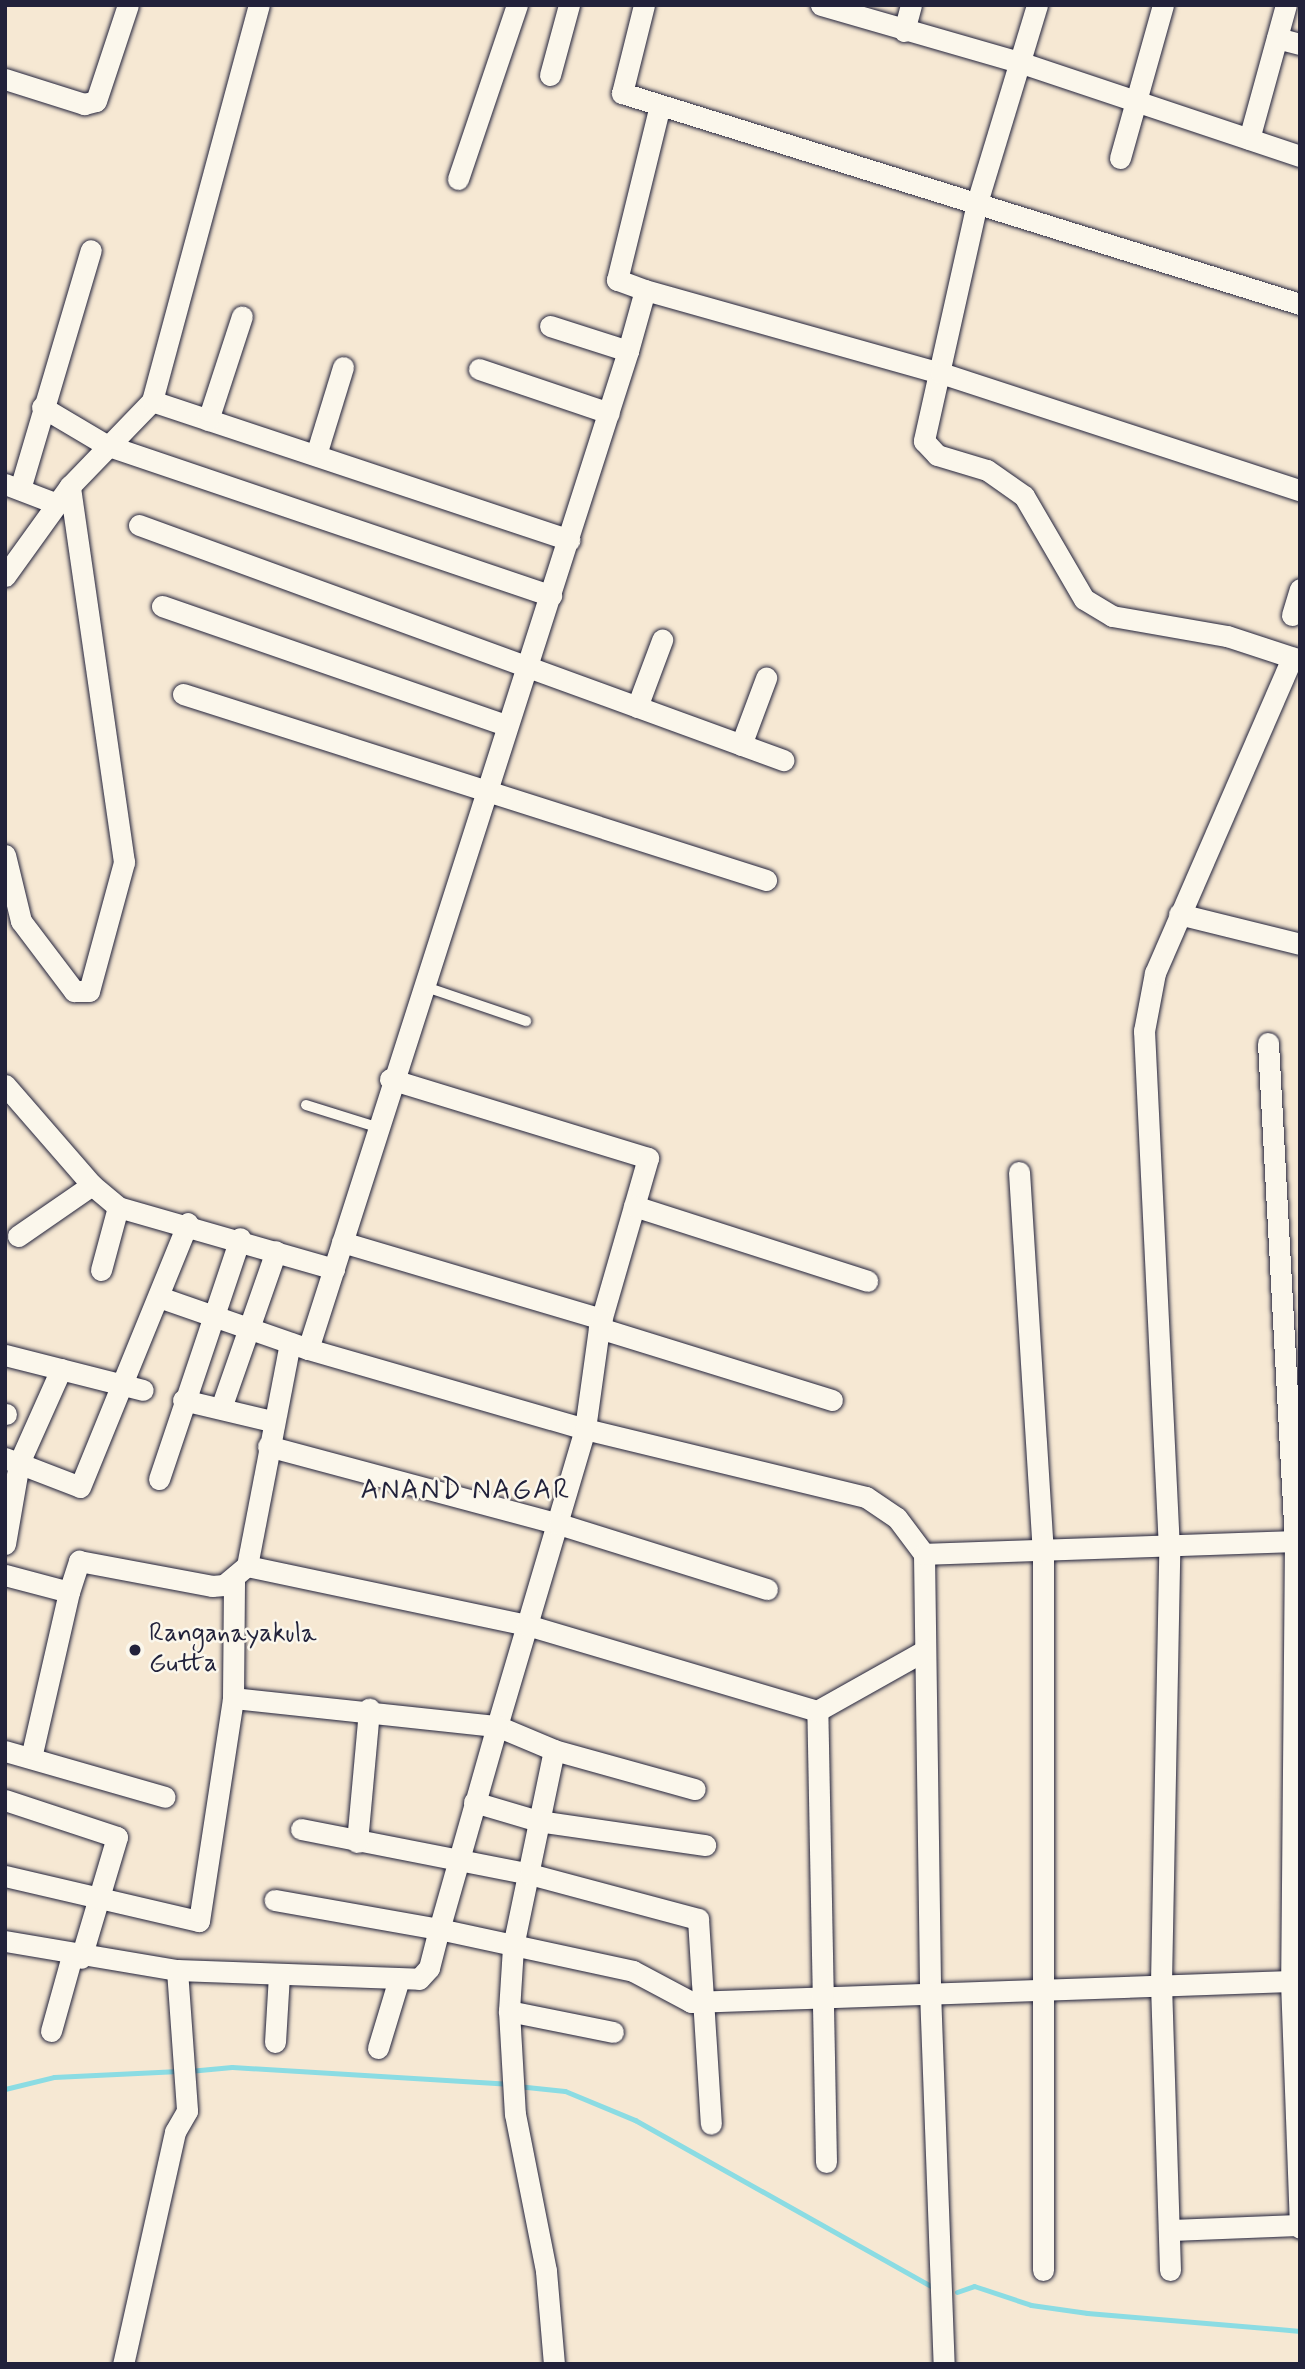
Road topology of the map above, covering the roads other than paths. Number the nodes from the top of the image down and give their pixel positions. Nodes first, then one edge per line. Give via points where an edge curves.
1 (128, 5) edge
2 (259, 5) edge
3 (516, 5) edge
4 (569, 5) edge
5 (644, 5) edge
6 (821, 5) edge
7 (911, 5) edge
8 (1037, 5) edge
9 (1163, 5) edge
10 (1286, 5) edge
11 (904, 31) junction
12 (1277, 38) junction
13 (1300, 44) edge
14 (1022, 63) junction
15 (550, 75) dead end
16 (5, 79) edge
17 (1133, 104) junction
18 (660, 105) junction
19 (1249, 139) junction
20 (1300, 156) edge
21 (1120, 158) dead end
22 (458, 179) dead end
23 (977, 204) junction
24 (91, 250) dead end
25 (645, 290) junction
26 (1300, 304) edge
27 (243, 316) dead end
28 (550, 326) dead end
29 (628, 351) junction
30 (344, 367) dead end
31 (479, 369) dead end
32 (941, 373) junction
33 (152, 401) junction
34 (42, 407) junction
35 (609, 413) junction
36 (208, 420) junction
37 (106, 445) junction
38 (316, 455) junction
39 (70, 486) junction
40 (13, 487) edge
41 (1300, 490) edge
42 (57, 504) junction
43 (139, 525) dead end
44 (569, 540) junction
45 (5, 576) edge
46 (1300, 589) edge
47 (551, 596) junction
48 (162, 606) dead end
49 (1292, 615) dead end
50 (662, 640) dead end
51 (1296, 659) edge
52 (525, 665) junction
53 (766, 678) dead end
54 (183, 694) dead end
55 (637, 707) junction
56 (506, 725) junction
57 (741, 745) junction
58 (783, 760) dead end
59 (486, 789) junction
60 (5, 855) edge
61 (766, 880) dead end
62 (1180, 914) junction
63 (1300, 944) edge
64 (421, 985) junction
65 (526, 1021) dead end
66 (1268, 1043) dead end
67 (390, 1079) junction
68 (7, 1090) edge
69 (306, 1105) dead end
70 (376, 1127) junction
71 (1018, 1172) dead end
72 (92, 1185) junction
73 (634, 1206) junction
74 (118, 1207) junction
75 (188, 1223) junction
76 (18, 1236) dead end
77 (240, 1238) junction
78 (342, 1242) junction
79 (276, 1251) junction
80 (334, 1269) junction
81 (101, 1270) dead end
82 (867, 1281) dead end
83 (159, 1297) junction
84 (210, 1316) junction
85 (600, 1324) junction
86 (249, 1329) junction
87 (299, 1346) junction
88 (5, 1355) edge
89 (61, 1369) junction
90 (120, 1382) junction
91 (143, 1390) dead end
92 (183, 1400) junction
93 (832, 1400) dead end
94 (221, 1408) junction
95 (272, 1421) junction
96 (585, 1429) junction
97 (268, 1446) junction
98 (12, 1461) edge
99 (159, 1479) dead end
100 (559, 1524) junction
101 (1297, 1541) edge
102 (5, 1544) edge
103 (1169, 1549) junction
104 (1043, 1551) junction
105 (924, 1554) junction
106 (241, 1572) junction
107 (5, 1575) edge
108 (767, 1588) dead end
109 (69, 1592) junction
110 (527, 1625) junction
111 (925, 1651) junction
112 (233, 1698) junction
113 (369, 1709) junction
114 (817, 1711) junction
115 (497, 1726) junction
116 (554, 1750) junction
117 (5, 1751) edge
118 (31, 1758) junction
119 (695, 1789) dead end
120 (165, 1797) dead end
121 (474, 1802) junction
122 (6, 1803) edge
123 (538, 1821) junction
124 (301, 1829) dead end
125 (357, 1842) junction
126 (705, 1845) dead end
127 (455, 1862) junction
128 (530, 1874) junction
129 (5, 1876) edge
130 (275, 1900) dead end
131 (93, 1901) junction
132 (439, 1929) junction
133 (5, 1941) edge
134 (513, 1947) junction
135 (76, 1957) junction
136 (177, 1970) junction
137 (279, 1974) junction
138 (399, 1979) junction
139 (1291, 1981) junction
140 (1161, 1983) junction
141 (1040, 1989) junction
142 (930, 1991) junction
143 (821, 1996) junction
144 (703, 2001) junction
145 (509, 2011) junction
146 (51, 2032) dead end
147 (613, 2032) dead end
148 (275, 2042) dead end
149 (378, 2048) dead end
150 (1297, 2082) edge
151 (711, 2123) dead end
152 (826, 2162) dead end
153 (1300, 2227) edge
154 (1169, 2230) junction
155 (1043, 2270) dead end
156 (1170, 2270) dead end
157 (123, 2364) edge
158 (554, 2364) edge
159 (944, 2364) edge

1 - 16 street via 96,101 84,104
2 - 33 street
3 - 22 street
4 - 15 street
5 - 18 street via 622,93
6 - 11 street
7 - 11 street
8 - 14 street
9 - 17 street
10 - 12 street
11 - 14 street
12 - 13 street
12 - 19 street
14 - 17 street
14 - 23 street
17 - 19 street
17 - 21 street
18 - 23 street
18 - 25 street via 617,280
19 - 20 street
23 - 26 street
23 - 32 street
24 - 34 street
25 - 29 street
25 - 32 street
27 - 36 street
28 - 29 street
29 - 35 street
30 - 38 street
31 - 35 street
32 - 41 street
32 - 51 street via 923,430 929,450 987,470 1024,496 1084,599 1112,616 1227,636
33 - 36 street
33 - 37 street
34 - 37 street
34 - 40 street
35 - 44 street
36 - 38 street
37 - 39 street
37 - 47 street
38 - 44 street
39 - 42 street
39 - 60 street via 124,862 89,990 74,991 21,921
40 - 42 street
42 - 45 street
43 - 52 street
44 - 47 street
46 - 49 street
47 - 52 street
48 - 56 street
50 - 55 street
51 - 62 street
52 - 55 street
52 - 56 street
53 - 57 street
54 - 59 street
55 - 57 street
56 - 59 street
57 - 58 street
59 - 61 street
59 - 64 street
62 - 63 street
62 - 103 street via 1155,973 1144,1031
64 - 65 lane
64 - 67 street
66 - 101 street
67 - 70 street
67 - 73 street via 648,1158
68 - 72 street
69 - 70 lane
70 - 78 street
71 - 104 street
72 - 74 street
72 - 76 street
73 - 82 street
73 - 85 street
74 - 75 street
74 - 81 street
75 - 77 street
75 - 83 street
77 - 79 street
77 - 84 street
78 - 80 street
78 - 85 street
79 - 80 street
79 - 86 street
80 - 87 street
83 - 84 street
83 - 90 street
84 - 86 street
84 - 92 street
85 - 93 street
85 - 96 street
86 - 87 street
86 - 94 street
87 - 95 street
87 - 96 street
88 - 89 street
89 - 90 street
89 - 98 street
90 - 91 street
90 - 98 street via 80,1488
92 - 94 street
92 - 99 street
94 - 95 street
95 - 97 street
96 - 100 street
96 - 105 street via 866,1497 897,1518
97 - 100 street
97 - 106 street
98 - 102 street
100 - 108 street
100 - 110 street
101 - 103 street
101 - 139 street
103 - 104 street
103 - 140 street
104 - 105 street
104 - 141 street
105 - 111 street
106 - 109 street via 212,1586 79,1561
106 - 110 street
106 - 112 street
107 - 109 street
109 - 118 street
110 - 114 street
110 - 115 street
111 - 114 street
111 - 142 street
112 - 113 street
112 - 131 street via 199,1921
113 - 115 street
113 - 125 street
114 - 143 street
115 - 116 street
115 - 121 street
116 - 119 street
116 - 123 street
117 - 118 street
118 - 120 street
121 - 123 street
121 - 127 street
122 - 131 street via 113,1833 117,1844
123 - 126 street
123 - 128 street
124 - 125 street
125 - 127 street
127 - 128 street
127 - 132 street
128 - 134 street
128 - 144 street via 698,1919
129 - 131 street
130 - 132 street
131 - 135 street
132 - 134 street
132 - 138 street via 424,1976
133 - 135 street
134 - 144 street via 633,1971 677,1997
134 - 145 street
135 - 136 street
135 - 146 street
136 - 137 street
136 - 157 street via 187,2111 175,2132
137 - 138 street
137 - 148 street
138 - 149 street
139 - 140 street
139 - 150 street
140 - 141 street
140 - 154 street
141 - 142 street
141 - 155 street
142 - 143 street
142 - 159 street
143 - 144 street
143 - 152 street
144 - 151 street
145 - 147 street
145 - 158 street via 514,2098 527,2198 546,2271
150 - 153 street
153 - 154 street
154 - 156 street

